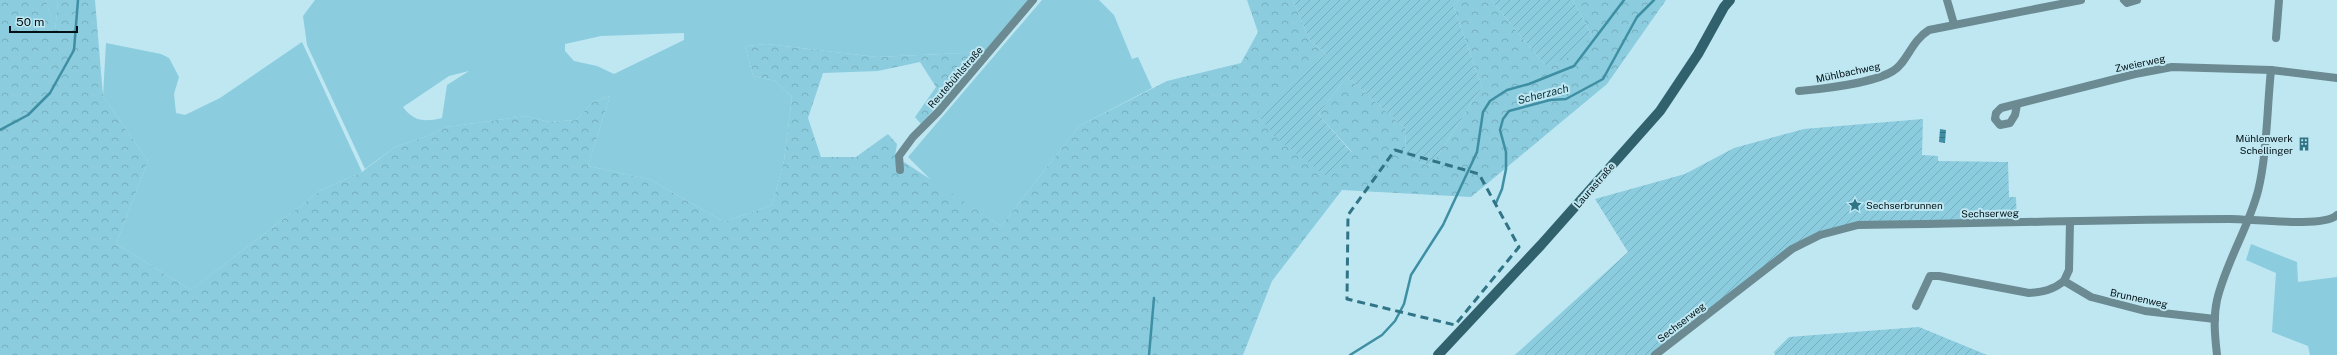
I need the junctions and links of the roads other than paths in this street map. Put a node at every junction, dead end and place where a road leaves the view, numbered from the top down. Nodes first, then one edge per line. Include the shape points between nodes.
1 (1034, 0) edge
2 (1730, 0) edge
3 (1947, 0) edge
4 (2081, 0) edge
5 (2124, 0) edge
6 (2136, 0) edge
7 (2279, 0) edge
8 (1954, 24) junction
9 (2276, 38) dead end
10 (2271, 70) junction
11 (2337, 78) edge
12 (1799, 91) dead end
13 (2017, 105) dead end
14 (900, 170) dead end
15 (2337, 215) edge
16 (2247, 219) junction
17 (2070, 222) junction
18 (2064, 281) junction
19 (1916, 306) dead end
20 (2215, 319) junction
21 (1438, 355) edge
22 (1655, 355) edge
23 (2217, 355) edge

1 - 14 street, Reutebühlstraße via 938,112 913,137 899,156
2 - 21 street, Laurastraße via 1660,111 1541,245
3 - 8 street
4 - 8 street, Mühlbachweg
5 - 6 street via 2127,3
7 - 9 street
8 - 12 street, Mühlbachweg via 1929,30 1921,35 1893,71 1830,88
10 - 11 street, Zweierweg
10 - 13 street, Zweierweg via 2189,66 2156,69
10 - 16 street via 2262,170
15 - 16 street, Sechserweg via 2333,219 2316,222
16 - 17 street, Sechserweg
16 - 20 street via 2224,278
17 - 18 street via 2069,270
17 - 22 street, Sechserweg via 1858,225 1820,234 1792,249
18 - 19 street via 2054,288 2029,293 1957,278 1930,276
18 - 20 street, Brunnenweg via 2091,297 2145,311
20 - 23 street

